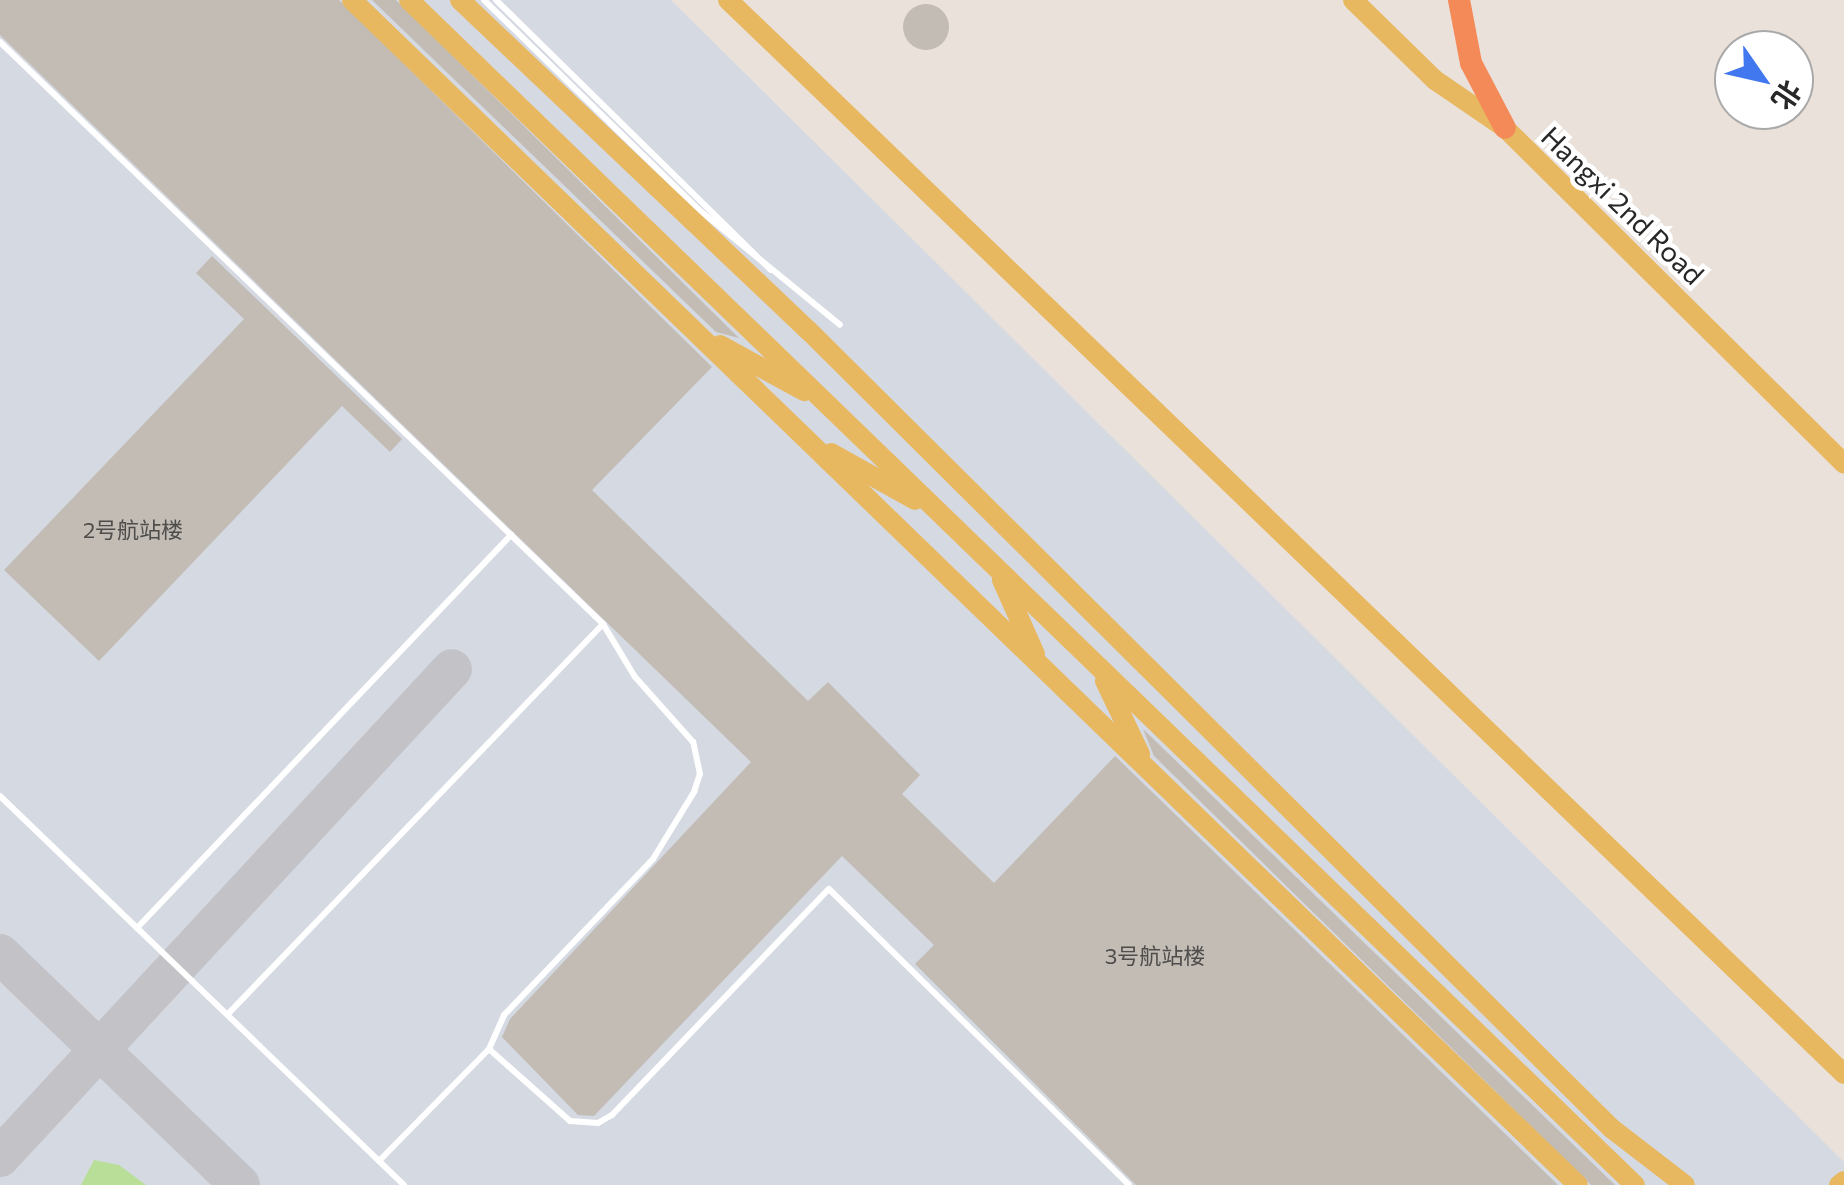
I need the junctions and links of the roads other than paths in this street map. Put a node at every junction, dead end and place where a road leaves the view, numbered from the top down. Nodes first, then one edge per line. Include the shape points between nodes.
1 (352, 0) edge
2 (360, 0) edge
3 (408, 0) edge
4 (460, 0) edge
5 (484, 0) edge
6 (496, 0) edge
7 (728, 0) edge
8 (1353, 0) edge
9 (1458, 0) edge
10 (0, 42) edge
11 (1505, 128) junction
12 (772, 271) junction
13 (840, 325) dead end
14 (696, 332) junction
15 (827, 404) junction
16 (808, 440) junction
17 (1840, 454) edge
18 (941, 514) junction
19 (511, 534) junction
20 (997, 569) junction
21 (603, 624) junction
22 (1040, 664) junction
23 (1098, 666) junction
24 (1146, 767) junction
25 (0, 796) edge
26 (137, 928) junction
27 (227, 1015) junction
28 (489, 1049) junction
29 (1844, 1074) edge
30 (379, 1160) junction
31 (404, 1185) edge
32 (1128, 1185) edge
33 (1578, 1185) edge
34 (1635, 1185) edge
35 (1685, 1185) edge

1 - 14 main road
2 - 33 main road
3 - 15 main road
4 - 35 main road via 808,330 1612,1128
5 - 12 lane via 698,209
6 - 12 lane
7 - 29 main road
8 - 11 main road, Hangxi 2nd Road via 1435,80
9 - 11 highway via 1471,63
10 - 19 lane
11 - 17 main road, Hangxi 2nd Road
12 - 13 lane
14 - 15 main road
14 - 16 main road
15 - 18 main road
16 - 18 main road
16 - 22 main road
18 - 20 main road
19 - 21 lane
19 - 26 lane
20 - 22 main road
20 - 23 main road
21 - 27 lane
21 - 28 lane via 635,677 693,742 700,774 652,859 504,1015
22 - 24 main road
23 - 24 main road
23 - 34 main road
24 - 33 main road
25 - 26 lane
26 - 27 lane
27 - 30 lane
28 - 30 lane
28 - 32 lane via 570,1120 598,1123 829,889
30 - 31 lane

